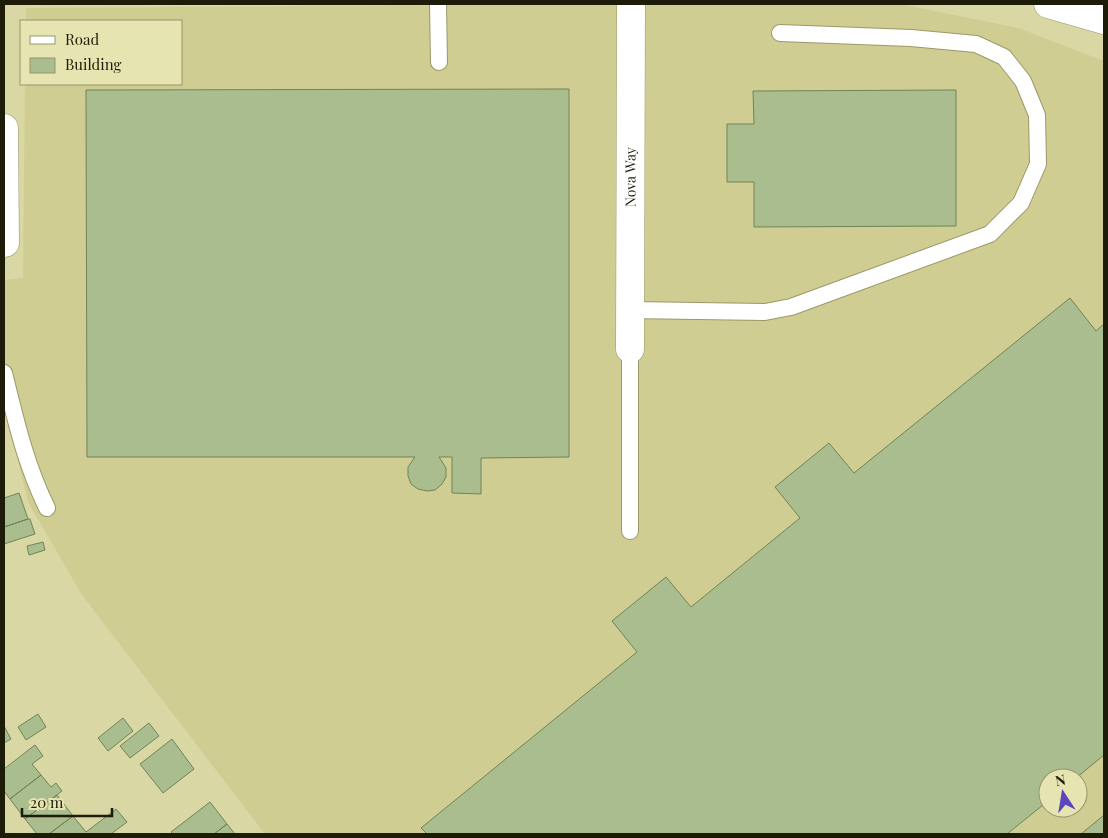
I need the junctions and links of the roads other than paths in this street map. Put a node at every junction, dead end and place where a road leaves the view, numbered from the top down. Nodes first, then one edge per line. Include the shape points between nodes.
1 (438, 4) edge
2 (631, 4) edge
3 (1048, 4) edge
4 (1104, 20) edge
5 (780, 33) dead end
6 (439, 62) dead end
7 (4, 128) edge
8 (4, 243) edge
9 (630, 310) junction
10 (630, 349) joint
11 (4, 373) edge
12 (46, 508) dead end
13 (630, 531) dead end

1 - 6 lane
2 - 9 main road, Nova Way
3 - 4 main road
5 - 9 lane via 976,44 1004,57 1023,82 1038,115 1038,164 1021,203 990,234 791,307 765,312
7 - 8 main road
9 - 10 main road, Nova Way
10 - 13 lane
11 - 12 lane via 25,456

